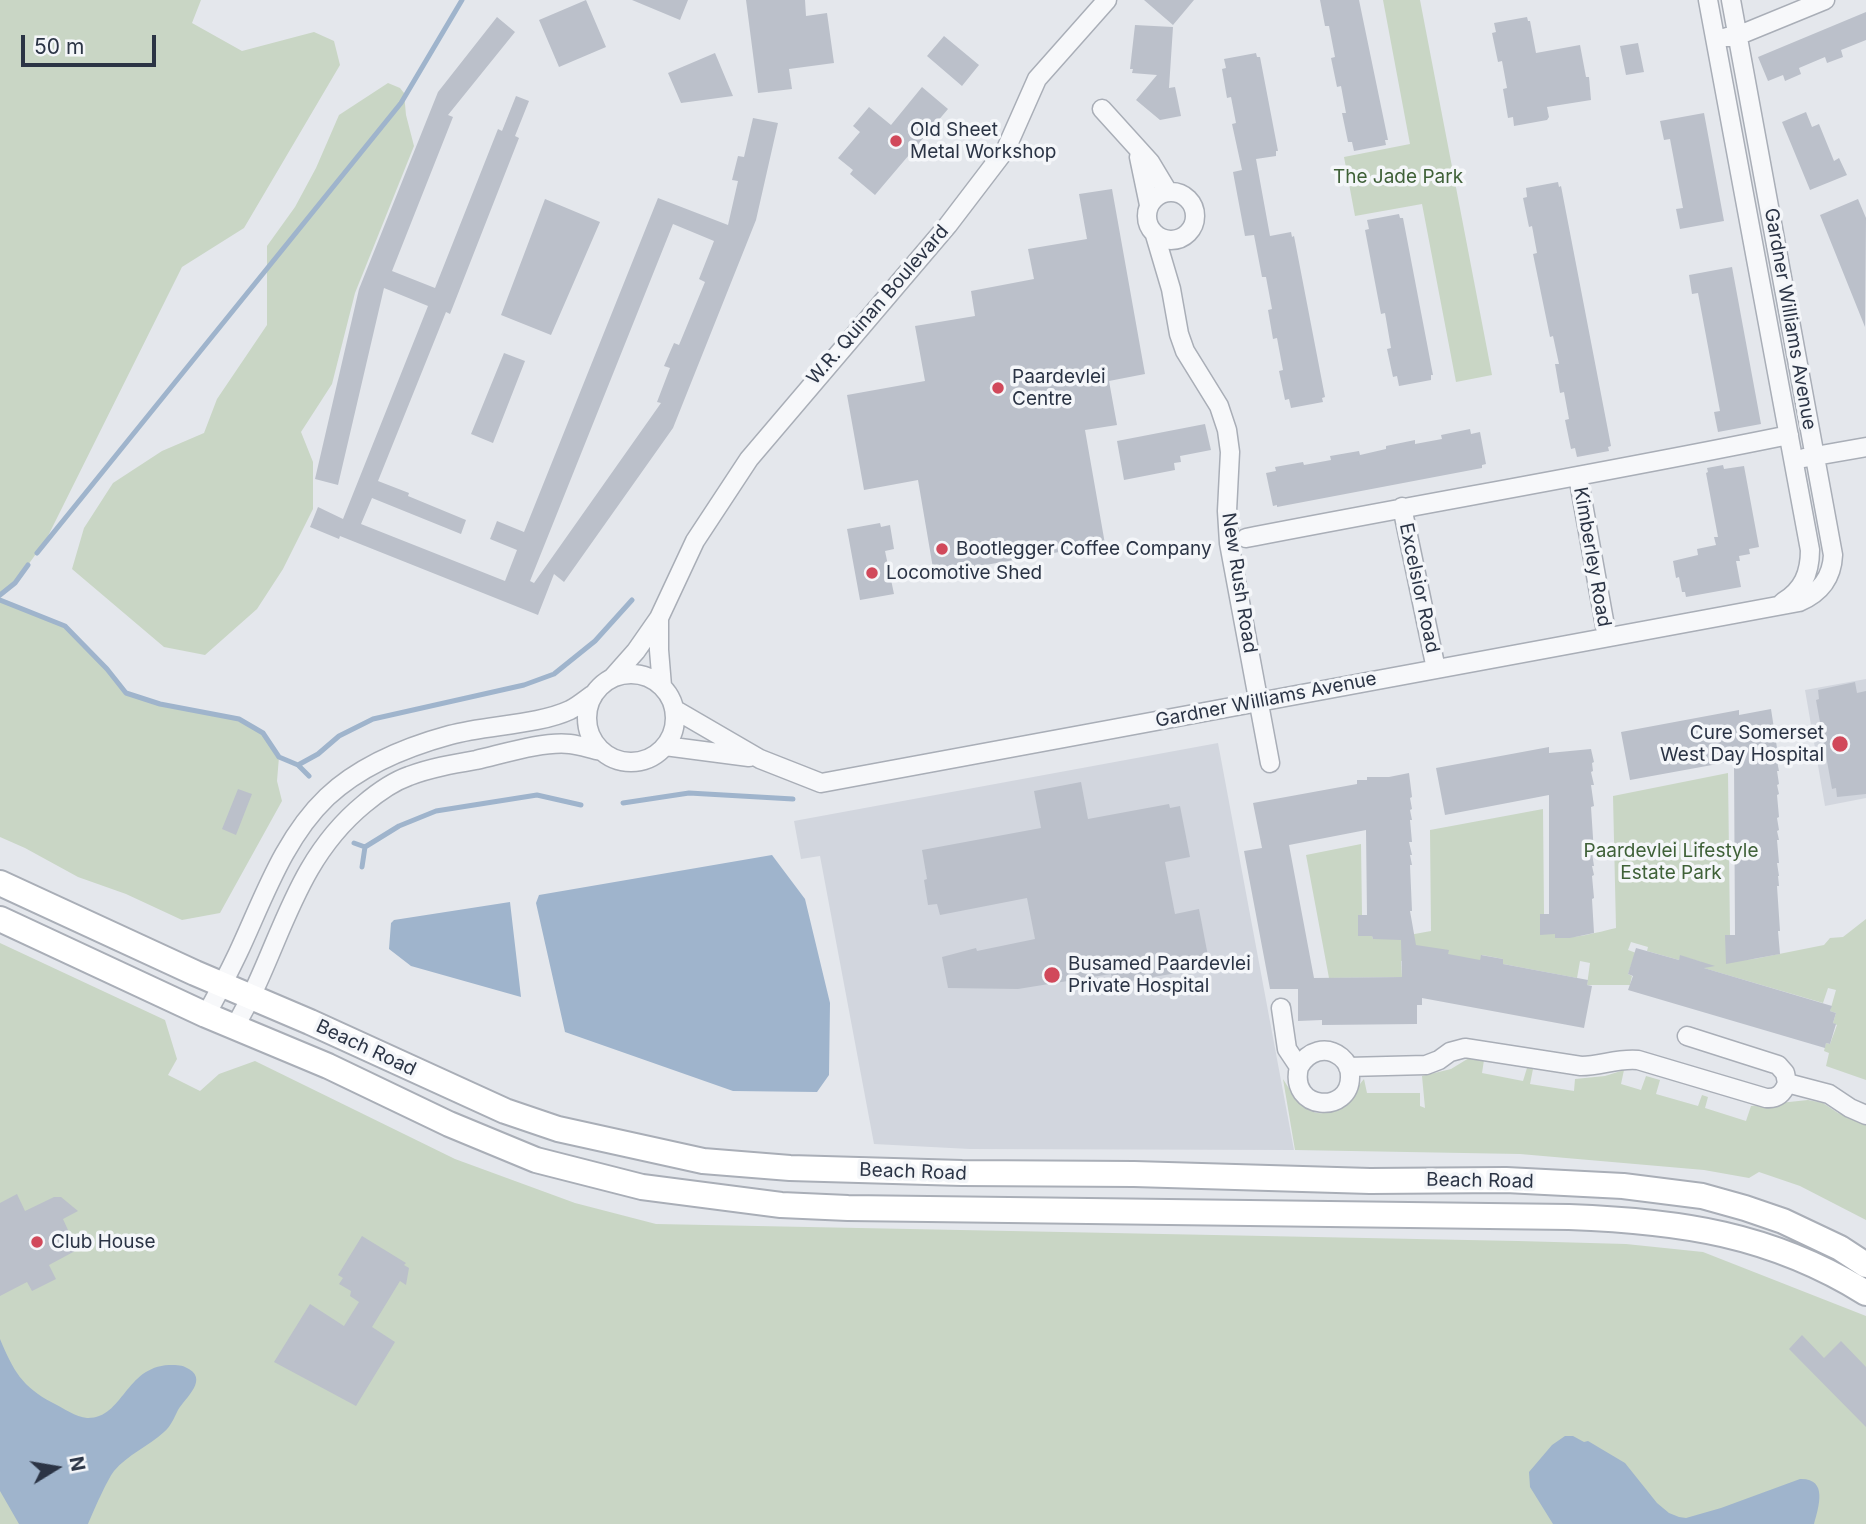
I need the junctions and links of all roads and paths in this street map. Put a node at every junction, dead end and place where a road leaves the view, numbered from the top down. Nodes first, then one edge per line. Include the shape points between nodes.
1 (1107, 0) edge
2 (1708, 0) edge
3 (1731, 0) edge
4 (1825, 0) edge
5 (1737, 36) junction
6 (1715, 39) junction
7 (1102, 109) dead end
8 (1135, 147) junction
9 (1168, 192) junction
10 (1149, 205) junction
11 (1155, 234) junction
12 (1178, 240) junction
13 (1171, 289) junction
14 (1789, 435) junction
15 (1866, 447) edge
16 (1815, 456) junction
17 (1793, 460) junction
18 (1578, 476) junction
19 (1402, 508) junction
20 (1245, 538) dead end
21 (1777, 606) junction
22 (659, 618) junction
23 (1607, 637) junction
24 (1436, 668) junction
25 (613, 677) junction
26 (662, 686) junction
27 (593, 695) junction
28 (1259, 701) junction
29 (674, 709) junction
30 (665, 746) junction
31 (601, 751) junction
32 (760, 759) junction
33 (1270, 763) dead end
34 (0, 883) edge
35 (0, 919) edge
36 (221, 985) junction
37 (252, 998) junction
38 (1281, 1007) dead end
39 (206, 1015) junction
40 (235, 1026) junction
41 (1687, 1036) dead end
42 (1299, 1067) junction
43 (1348, 1067) junction
44 (1787, 1083) junction
45 (1866, 1115) edge
46 (1866, 1265) edge
47 (1866, 1293) edge

1 - 22 street, W.R. Quinan Boulevard via 1037,79 1006,149 956,214 749,459 695,541
2 - 6 street, Gardner Williams Avenue
3 - 5 street, Gardner Williams Avenue
4 - 5 street
5 - 6 street
5 - 16 street, Gardner Williams Avenue
6 - 14 street, Gardner Williams Avenue
7 - 8 street, New Rush Road
8 - 9 street, New Rush Road
8 - 10 street, New Rush Road
9 - 10 street
9 - 12 street, New Rush Road via 1186,196 1196,215 1194,227
10 - 11 street, New Rush Road via 1147,221
11 - 12 street
11 - 13 street, New Rush Road
12 - 13 street, New Rush Road
13 - 28 street, New Rush Road via 1185,351 1219,406 1229,440 1229,543
14 - 17 street, Gardner Williams Avenue
14 - 18 street
15 - 16 street
16 - 17 street
16 - 21 street, Gardner Williams Avenue via 1833,564 1815,594
17 - 21 street, Gardner Williams Avenue via 1810,560 1801,586
18 - 19 street
18 - 23 street, Kimberley Road
19 - 20 street
19 - 24 street, Excelsior Road
21 - 23 street, Gardner Williams Avenue
22 - 25 street, W.R. Quinan Boulevard
22 - 26 street, W.R. Quinan Boulevard
23 - 24 street, Gardner Williams Avenue
24 - 28 street, Gardner Williams Avenue
25 - 26 street via 639,674
25 - 27 street, W.R. Quinan Boulevard
26 - 29 street, W.R. Quinan Boulevard
27 - 31 street via 587,724
27 - 36 street, W.R. Quinan Boulevard via 552,716 452,734 404,749 368,766 328,797 300,827 273,874
28 - 32 street, Gardner Williams Avenue via 821,783
28 - 33 street, New Rush Road
29 - 30 street via 672,735
29 - 32 street, Gardner Williams Avenue
30 - 31 street via 641,761 618,760
30 - 32 street, Gardner Williams Avenue
31 - 37 street via 568,744 547,746 444,766 408,776 379,791 342,822 318,852
34 - 36 main road, Beach Road
35 - 39 main road, Beach Road
36 - 37 main road, Beach Road
36 - 39 street, W.R. Quinan Boulevard
37 - 40 street
37 - 46 main road, Beach Road via 505,1111 558,1129 703,1161 948,1173 1506,1180 1623,1186 1702,1196 1745,1208 1783,1221
38 - 42 street via 1286,1049
39 - 40 main road, Beach Road
40 - 47 main road, Beach Road via 536,1160 642,1187 782,1205 848,1208 1636,1220 1750,1240 1829,1270
41 - 44 street via 1778,1065 1786,1073
42 - 43 street via 1309,1055 1324,1050 1338,1055
42 - 43 street via 1301,1091 1323,1103 1346,1092
43 - 44 street via 1426,1065 1465,1048 1581,1066 1638,1060 1766,1098 1777,1097
44 - 45 street via 1829,1094

